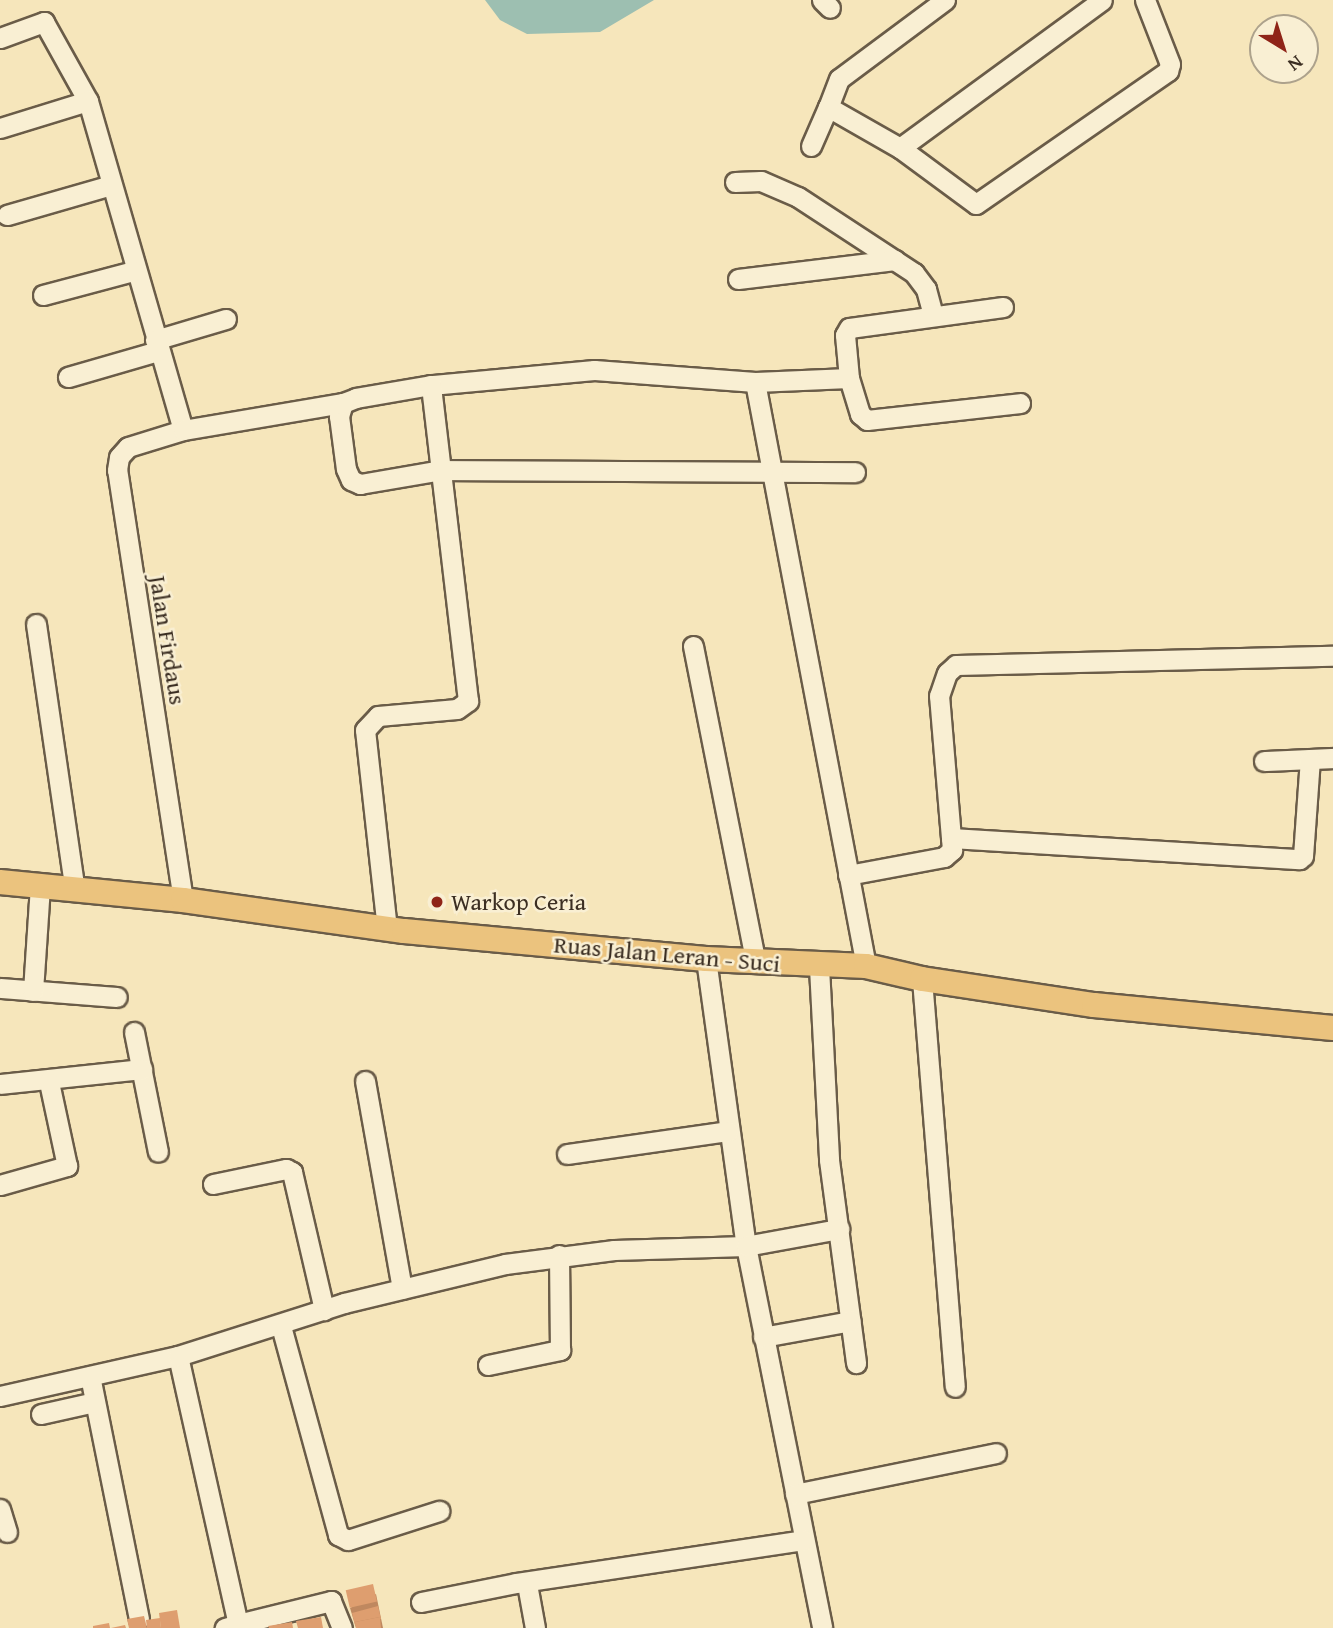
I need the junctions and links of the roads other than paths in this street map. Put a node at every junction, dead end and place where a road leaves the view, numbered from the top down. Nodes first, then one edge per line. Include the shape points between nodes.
1 (946, 0) edge
2 (1102, 0) edge
3 (1145, 0) edge
4 (0, 38) edge
5 (88, 101) junction
6 (828, 107) junction
7 (0, 128) edge
8 (811, 146) dead end
9 (900, 148) junction
10 (735, 182) dead end
11 (111, 185) junction
12 (7, 215) dead end
13 (895, 260) junction
14 (133, 271) junction
15 (738, 279) dead end
16 (43, 295) dead end
17 (1003, 307) dead end
18 (933, 316) junction
19 (226, 319) dead end
20 (157, 346) junction
21 (68, 377) dead end
22 (849, 378) junction
23 (755, 382) junction
24 (431, 385) junction
25 (1020, 402) dead end
26 (343, 403) junction
27 (183, 430) junction
28 (441, 470) junction
29 (770, 471) junction
30 (855, 472) dead end
31 (36, 624) dead end
32 (693, 646) dead end
33 (1333, 656) edge
34 (1333, 758) edge
35 (1310, 759) junction
36 (1264, 761) dead end
37 (951, 838) junction
38 (848, 874) junction
39 (0, 882) edge
40 (40, 886) junction
41 (75, 890) junction
42 (183, 900) junction
43 (387, 929) junction
44 (706, 959) junction
45 (755, 960) junction
46 (866, 966) junction
47 (819, 967) junction
48 (922, 979) junction
49 (0, 988) edge
50 (33, 990) junction
51 (117, 997) dead end
52 (1333, 1028) edge
53 (134, 1032) dead end
54 (142, 1069) junction
55 (365, 1081) dead end
56 (49, 1082) junction
57 (0, 1084) edge
58 (729, 1131) junction
59 (158, 1153) dead end
60 (566, 1154) dead end
61 (213, 1184) dead end
62 (0, 1185) edge
63 (839, 1229) junction
64 (746, 1245) junction
65 (559, 1255) junction
66 (402, 1289) junction
67 (324, 1310) junction
68 (851, 1321) junction
69 (281, 1326) junction
70 (763, 1337) junction
71 (178, 1356) junction
72 (856, 1363) dead end
73 (488, 1365) dead end
74 (90, 1376) junction
75 (955, 1387) dead end
76 (0, 1396) edge
77 (95, 1402) junction
78 (41, 1414) dead end
79 (996, 1453) dead end
80 (795, 1494) junction
81 (0, 1509) edge
82 (439, 1511) dead end
83 (7, 1532) dead end
84 (804, 1540) junction
85 (527, 1584) junction
86 (421, 1602) dead end
87 (139, 1619) edge
88 (243, 1625) edge
89 (342, 1628) edge
90 (535, 1628) edge
91 (822, 1628) edge

1 - 6 street via 839,79
2 - 9 street
3 - 9 street via 1170,64 1168,71 981,202 971,202
4 - 5 street via 46,23
5 - 7 street
5 - 11 street
6 - 8 street
6 - 9 street
10 - 13 street via 761,181 798,197
11 - 12 street
11 - 14 street
13 - 15 street
13 - 18 street via 915,273 926,289
14 - 16 street
14 - 20 street
17 - 18 street
18 - 22 street via 849,328
19 - 20 street
20 - 21 street
20 - 27 street
22 - 23 street, Jalan Firdaus
22 - 25 street via 860,415 867,420
23 - 24 street, Jalan Firdaus via 594,370
23 - 29 street
24 - 26 street, Jalan Firdaus
24 - 28 street
26 - 27 street, Jalan Firdaus
26 - 28 street via 340,428 351,480 360,484
27 - 42 street, Jalan Firdaus via 128,447 122,451 117,470
28 - 29 street
28 - 43 street via 468,701 457,709 378,716 365,730
29 - 30 street
29 - 38 street
31 - 41 street
32 - 45 street
33 - 37 street via 956,665 947,673 939,696
34 - 35 street
35 - 36 street
35 - 37 street via 1303,856 1299,859
37 - 38 street via 951,850 944,857
38 - 46 street
39 - 40 main road, Ruas Jalan Leran - Suci
40 - 41 main road, Ruas Jalan Leran - Suci
40 - 50 street
41 - 42 main road, Ruas Jalan Leran - Suci
42 - 43 main road, Ruas Jalan Leran - Suci
43 - 44 main road, Ruas Jalan Leran - Suci
44 - 45 main road, Ruas Jalan Leran - Suci
44 - 58 street
45 - 47 main road, Ruas Jalan Leran - Suci
46 - 47 main road, Ruas Jalan Leran - Suci
46 - 48 main road, Ruas Jalan Leran - Suci
47 - 63 street via 829,1160
48 - 52 main road, Ruas Jalan Leran - Suci via 1094,1005
48 - 75 street
49 - 50 street
50 - 51 street
53 - 54 street
54 - 56 street
54 - 59 street
55 - 66 street
56 - 57 street
56 - 62 street via 67,1166
58 - 60 street
58 - 64 street
61 - 67 street via 286,1169 292,1172
63 - 64 street
63 - 68 street
64 - 65 street
64 - 70 street
65 - 66 street
65 - 73 street via 560,1350
66 - 67 street
67 - 69 street
68 - 70 street
68 - 72 street
69 - 71 street
69 - 82 street via 338,1535 348,1540
70 - 80 street
71 - 74 street
71 - 88 street
74 - 76 street
74 - 77 street
77 - 78 street
77 - 87 street
79 - 80 street
80 - 84 street
81 - 83 street
84 - 85 street
84 - 91 street
85 - 86 street
85 - 90 street
88 - 89 street via 331,1601

